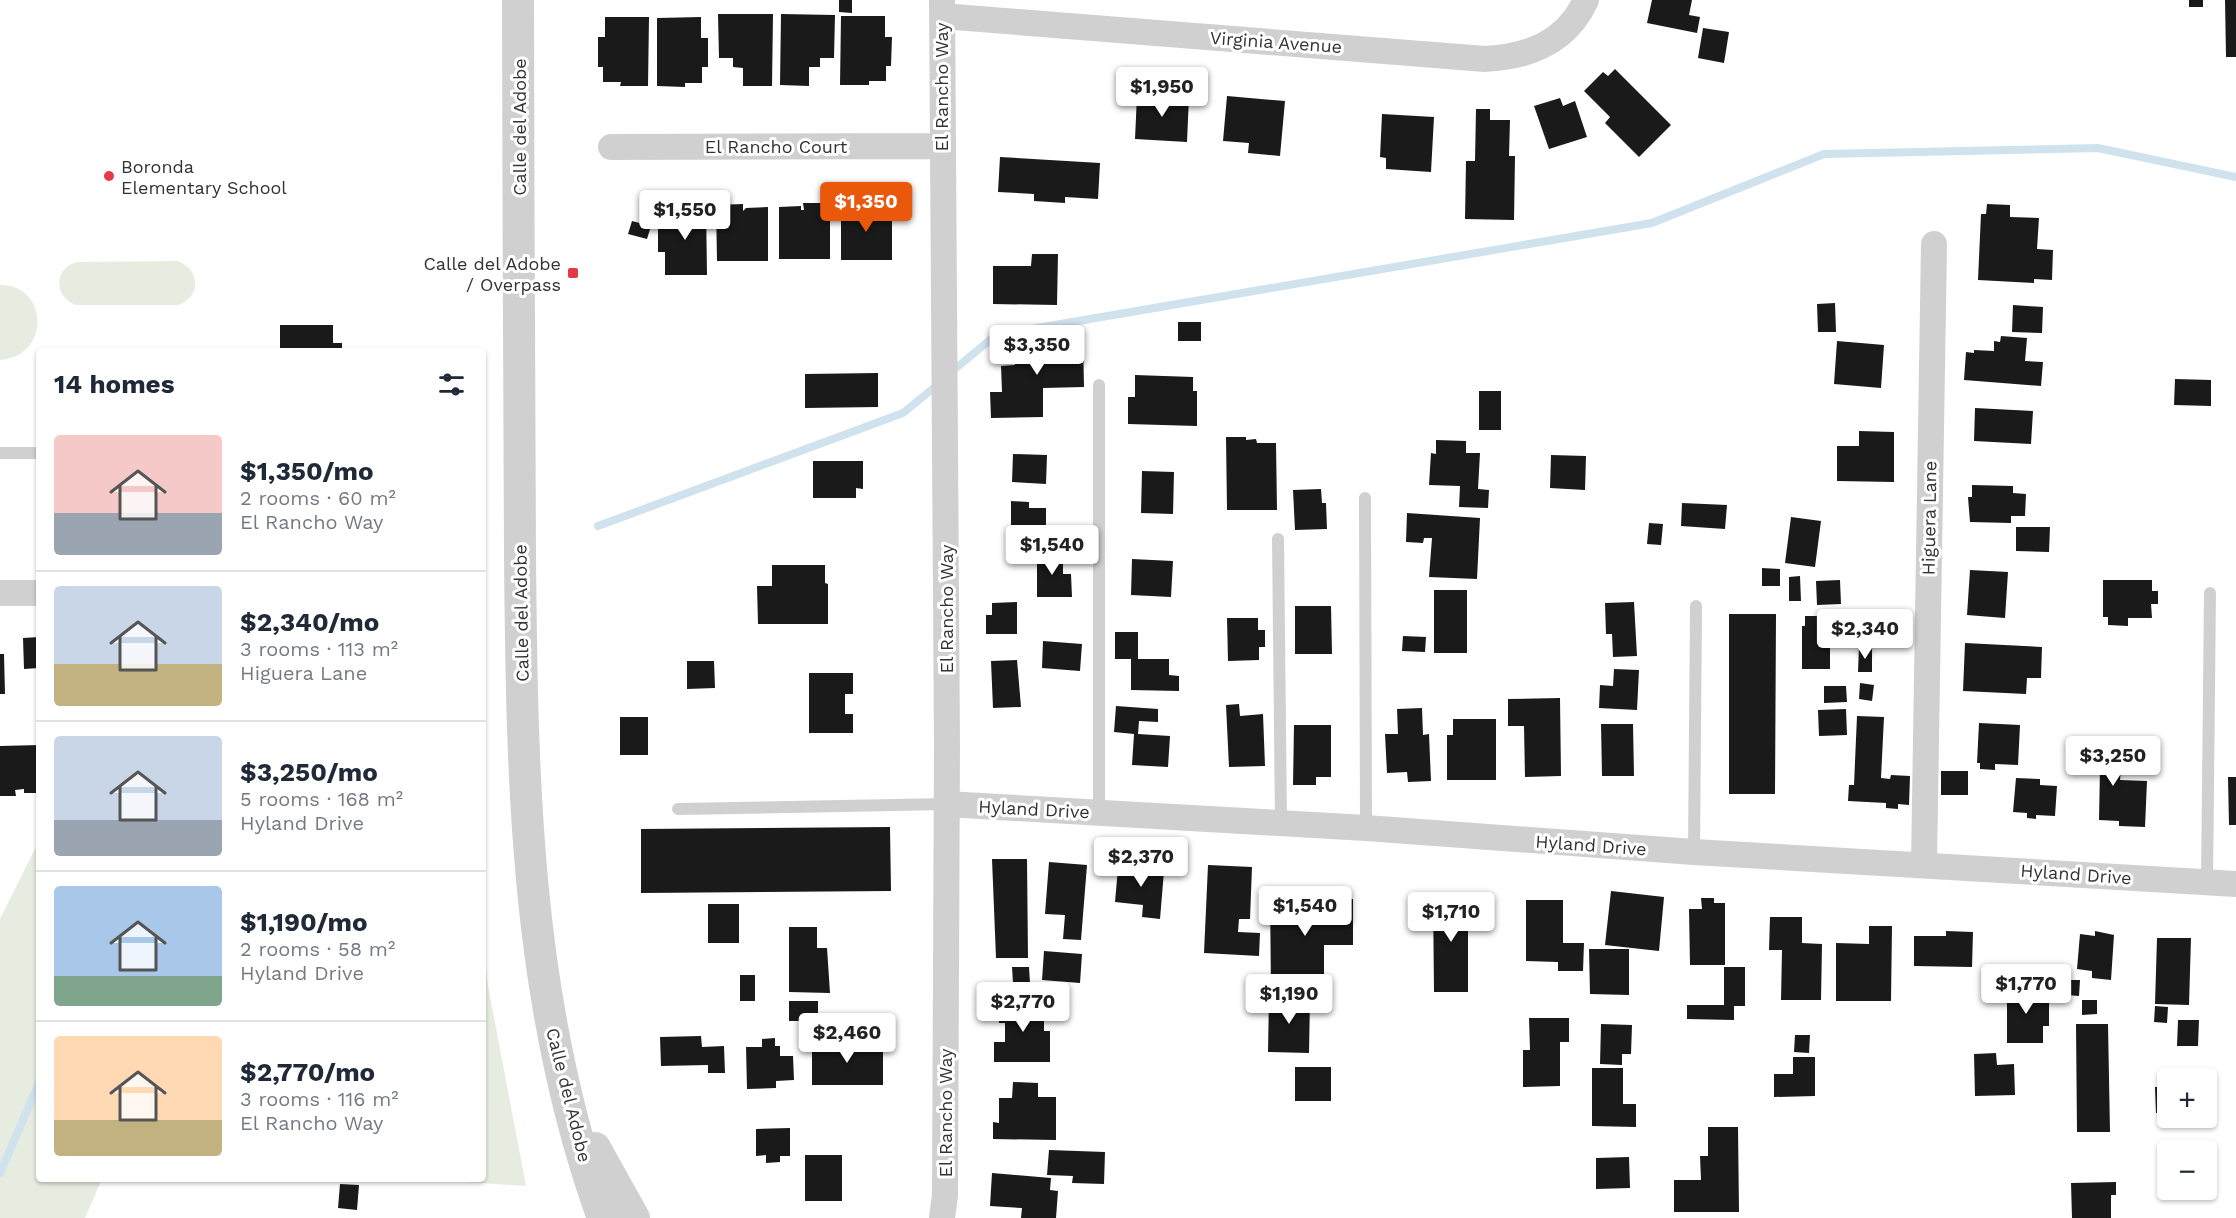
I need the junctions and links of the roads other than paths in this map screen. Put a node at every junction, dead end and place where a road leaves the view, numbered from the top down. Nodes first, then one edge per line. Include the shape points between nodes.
1 (518, 0) edge
2 (1586, 0) edge
3 (942, 8) edge
4 (941, 146) junction
5 (611, 147) dead end
6 (1934, 244) dead end
7 (1098, 385) dead end
8 (0, 453) edge
9 (36, 453) edge
10 (1365, 498) dead end
11 (1278, 539) dead end
12 (2210, 592) dead end
13 (0, 593) edge
14 (36, 593) edge
15 (1696, 606) dead end
16 (946, 804) junction
17 (678, 809) dead end
18 (1099, 813) junction
19 (1281, 824) junction
20 (1366, 828) junction
21 (1694, 852) junction
22 (1924, 864) junction
23 (2207, 882) junction
24 (2236, 884) edge
25 (560, 1066) junction
26 (603, 1218) edge
27 (634, 1218) edge
28 (942, 1218) edge

1 - 25 street, Calle del Adobe via 522,738 532,894
2 - 3 street, Virginia Avenue via 1571,24 1556,38 1511,58
3 - 4 street, El Rancho Way
4 - 5 street, El Rancho Court
4 - 16 street, El Rancho Way
6 - 22 street, Higuera Lane
7 - 18 lane
8 - 9 lane
10 - 20 lane
11 - 19 lane
12 - 23 lane
13 - 14 street
15 - 21 lane
16 - 17 lane
16 - 18 street, Hyland Drive
16 - 28 street, El Rancho Way
18 - 19 street, Hyland Drive
19 - 20 street, Hyland Drive
20 - 21 street, Hyland Drive
21 - 22 street, Hyland Drive
22 - 23 street, Hyland Drive
23 - 24 street, Hyland Drive
25 - 26 street, Calle del Adobe
25 - 27 street via 594,1145

